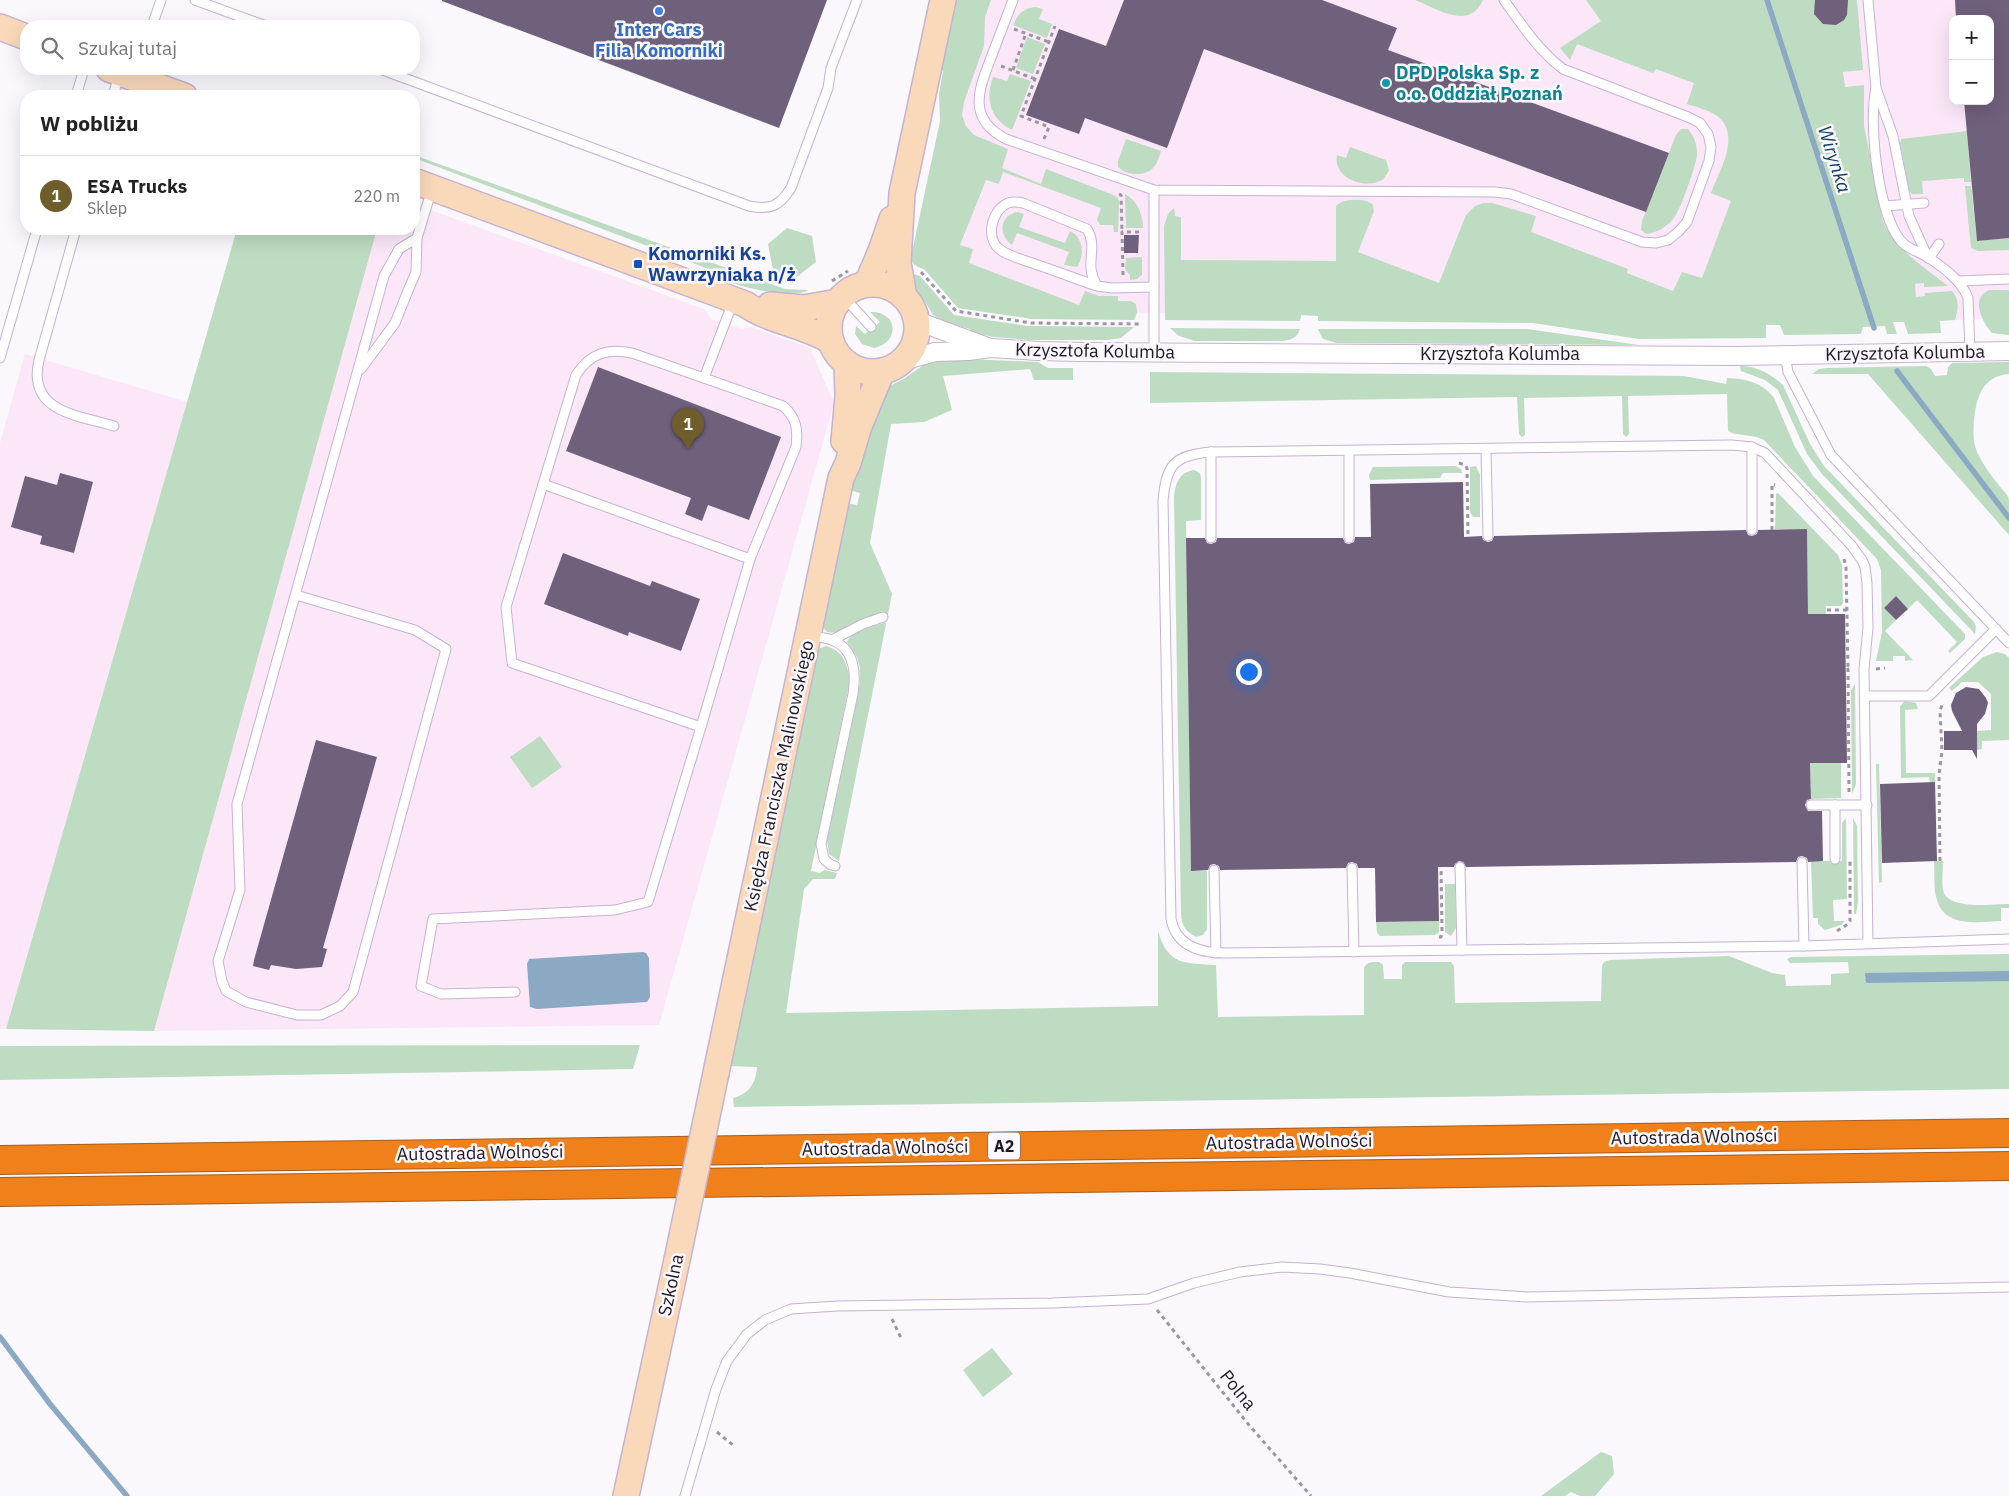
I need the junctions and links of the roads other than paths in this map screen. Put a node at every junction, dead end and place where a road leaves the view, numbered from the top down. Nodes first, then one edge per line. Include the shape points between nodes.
1 (161, 0) edge
2 (195, 0) edge
3 (857, 0) edge
4 (943, 0) edge
5 (1013, 0) edge
6 (1504, 0) edge
7 (1868, 0) edge
8 (154, 20) edge
9 (250, 20) edge
10 (0, 27) edge
11 (20, 35) edge
12 (82, 75) edge
13 (396, 75) edge
14 (122, 77) edge
15 (1876, 88) junction
16 (78, 90) edge
17 (164, 90) edge
18 (423, 185) edge
19 (1154, 190) junction
20 (902, 193) junction
21 (1924, 203) dead end
22 (1906, 204) junction
23 (1885, 206) junction
24 (420, 212) edge
25 (35, 235) edge
26 (74, 235) edge
27 (417, 235) edge
28 (417, 238) junction
29 (1939, 244) dead end
30 (1929, 258) junction
31 (2009, 279) edge
32 (1958, 281) junction
33 (867, 284) junction
34 (1097, 286) junction
35 (1154, 287) junction
36 (904, 296) junction
37 (841, 299) junction
38 (739, 302) junction
39 (917, 321) junction
40 (872, 327) dead end
41 (831, 341) junction
42 (991, 348) junction
43 (2009, 351) edge
44 (1154, 352) junction
45 (1970, 352) junction
46 (1785, 355) junction
47 (0, 358) edge
48 (847, 364) junction
49 (892, 366) junction
50 (358, 373) junction
51 (704, 378) junction
52 (114, 426) dead end
53 (1752, 446) junction
54 (1486, 450) junction
55 (1349, 451) junction
56 (1210, 452) junction
57 (842, 478) junction
58 (543, 484) junction
59 (1752, 530) dead end
60 (1488, 536) dead end
61 (1211, 538) dead end
62 (1349, 538) dead end
63 (750, 559) junction
64 (296, 595) junction
65 (883, 617) dead end
66 (1996, 630) junction
67 (820, 638) junction
68 (2009, 643) edge
69 (1865, 696) junction
70 (701, 727) junction
71 (1811, 805) dead end
72 (1835, 805) junction
73 (1867, 805) junction
74 (1835, 859) dead end
75 (1802, 862) dead end
76 (835, 866) dead end
77 (1460, 867) dead end
78 (1352, 868) dead end
79 (1214, 870) dead end
80 (2009, 939) edge
81 (1868, 944) junction
82 (1804, 946) junction
83 (1462, 950) junction
84 (1354, 952) junction
85 (1216, 953) junction
86 (515, 992) dead end
87 (716, 1073) joint
88 (2009, 1133) edge
89 (0, 1160) edge
90 (2009, 1166) edge
91 (0, 1192) edge
92 (2009, 1287) edge
93 (626, 1496) edge
94 (686, 1496) edge

1 - 8 lane
2 - 9 lane
3 - 13 lane via 791,188 774,206 763,208 748,206
4 - 20 street
5 - 19 lane via 979,90 981,114 986,125 1006,139
6 - 19 lane via 1535,44 1563,69 1700,123 1708,134 1711,147 1709,161 1687,222 1668,240 1642,242 1511,194 1496,192
7 - 15 lane
10 - 11 street
12 - 16 lane
14 - 17 street
15 - 22 lane via 1893,136
15 - 23 lane via 1872,110 1874,140
18 - 24 lane
18 - 38 street
19 - 35 lane
20 - 33 street
20 - 36 street via 898,263
21 - 22 lane
22 - 23 lane
22 - 30 lane
23 - 30 lane via 1897,236 1907,246
25 - 47 lane
26 - 52 lane via 36,380 47,402 56,409
27 - 28 lane
28 - 50 lane via 416,272 395,323
28 - 50 lane via 399,249 384,276
29 - 30 lane
30 - 32 lane
31 - 32 lane
32 - 45 lane via 1968,298
33 - 36 street via 892,288
33 - 37 street
34 - 34 lane via 994,245 991,230 997,214 1008,203 1015,202 1087,229 1092,242 1091,276
34 - 35 lane
35 - 44 lane
36 - 39 street
37 - 38 street via 804,308
37 - 40 lane
37 - 41 street via 832,312 829,326
38 - 41 street via 760,313 808,328
38 - 51 lane
39 - 42 street, Krzysztofa Kolumba
39 - 49 street via 915,343
41 - 48 street
42 - 44 street, Krzysztofa Kolumba
42 - 49 street, Krzysztofa Kolumba via 935,352
43 - 45 street, Krzysztofa Kolumba
44 - 46 street, Krzysztofa Kolumba
45 - 46 street, Krzysztofa Kolumba
46 - 66 lane via 1788,372 1831,455
48 - 49 street via 860,370
48 - 57 street, Księdza Franciszka Malinowskiego
49 - 57 street, Księdza Franciszka Malinowskiego via 863,414
50 - 64 lane
51 - 58 lane via 632,353 608,351 594,356 576,375
51 - 63 lane via 783,406 792,413 796,422 796,447
53 - 54 lane
53 - 59 lane
53 - 69 lane via 1764,453 1851,545 1865,567 1868,628
54 - 55 lane
54 - 60 lane
55 - 56 lane
55 - 62 lane
56 - 61 lane
56 - 85 lane via 1187,455 1173,466 1165,482 1163,501 1171,919 1176,933 1187,945
57 - 67 street, Księdza Franciszka Malinowskiego
58 - 63 lane
58 - 70 lane via 506,607 512,663
63 - 70 lane
64 - 64 lane via 237,804 240,890 218,961 226,991 246,1002 298,1015 321,1015 340,1006 353,992 446,648 415,630
65 - 67 lane
66 - 68 lane
66 - 69 lane via 1929,696
67 - 76 lane via 848,654 855,674 821,844 824,859
67 - 87 street, Księdza Franciszka Malinowskiego
69 - 73 lane
70 - 86 lane via 648,902 616,910 433,919 421,986 441,994
71 - 72 lane
72 - 73 lane
72 - 74 lane
73 - 81 lane
75 - 82 lane
77 - 83 lane
78 - 84 lane
79 - 85 lane
80 - 81 lane
81 - 82 lane
82 - 83 lane
83 - 84 lane
84 - 85 lane
87 - 93 street, Szkolna, bridge
88 - 89 highway, Autostrada Wolności / A2
90 - 91 highway, Autostrada Wolności / A2
92 - 94 lane via 1528,1297 1449,1292 1350,1273 1282,1267 1240,1272 1148,1298 790,1309 765,1320 747,1334 727,1361

